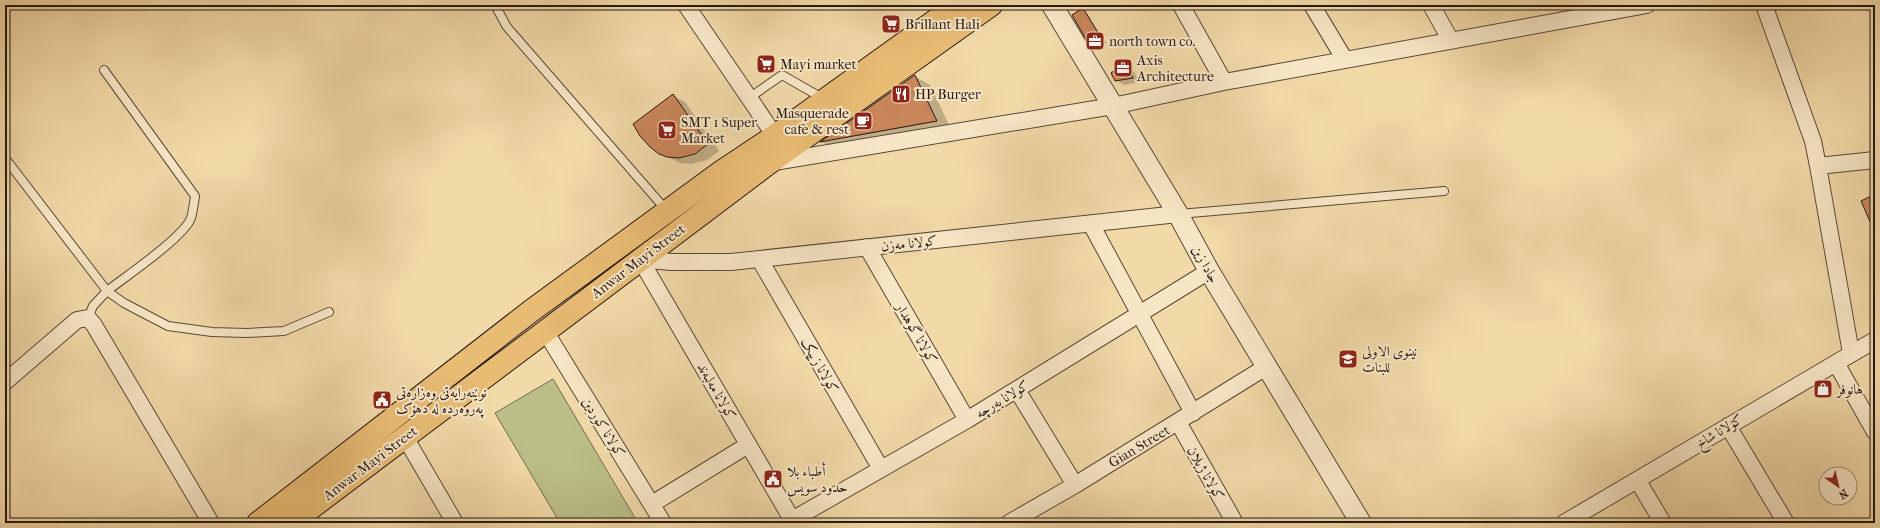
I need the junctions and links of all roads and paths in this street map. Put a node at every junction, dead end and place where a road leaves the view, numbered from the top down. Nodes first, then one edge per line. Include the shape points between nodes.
1 (496, 5) edge
2 (686, 5) edge
3 (957, 5) edge
4 (991, 5) edge
5 (1052, 5) edge
6 (1181, 5) edge
7 (1312, 5) edge
8 (1431, 5) edge
9 (1647, 5) edge
10 (1764, 5) edge
11 (930, 36) junction
12 (1451, 41) junction
13 (1345, 60) junction
14 (104, 70) dead end
15 (1224, 82) junction
16 (749, 98) junction
17 (825, 99) junction
18 (1113, 106) junction
19 (775, 136) junction
20 (5, 158) edge
21 (1875, 160) edge
22 (769, 162) junction
23 (1818, 166) junction
24 (1444, 191) dead end
25 (668, 211) junction
26 (1178, 214) junction
27 (1091, 224) junction
28 (867, 247) junction
29 (640, 259) junction
30 (760, 260) junction
31 (1209, 272) junction
32 (106, 291) junction
33 (329, 312) dead end
34 (1140, 314) junction
35 (88, 318) junction
36 (545, 331) junction
37 (1875, 340) edge
38 (1852, 354) junction
39 (1836, 363) junction
40 (1266, 367) junction
41 (5, 382) edge
42 (1017, 390) junction
43 (1193, 413) junction
44 (967, 420) junction
45 (1178, 422) junction
46 (1728, 426) junction
47 (1875, 432) edge
48 (405, 437) junction
49 (748, 445) junction
50 (881, 470) junction
51 (1638, 480) junction
52 (1075, 485) junction
53 (652, 504) junction
54 (5, 520) edge
55 (793, 522) edge
56 (1231, 522) edge
57 (8, 523) edge
58 (210, 523) edge
59 (258, 523) edge
60 (291, 523) edge
61 (454, 523) edge
62 (663, 523) edge
63 (1009, 523) edge
64 (1361, 523) edge
65 (1564, 523) edge
66 (1663, 523) edge
67 (1786, 523) edge

1 - 25 lane via 501,19
2 - 16 street
3 - 11 main road, Anwar Mayi Street
4 - 11 main road, Anwar Mayi Street
5 - 18 street, جادا زین
6 - 15 street
7 - 13 street
8 - 12 street
9 - 12 street
10 - 23 street via 1813,141
11 - 17 main road, Anwar Mayi Street
11 - 22 main road, Anwar Mayi Street
12 - 13 street
13 - 15 street
14 - 32 lane via 195,196 191,218 185,228
15 - 18 street
16 - 17 lane via 782,75
16 - 19 street
17 - 19 main road, Anwar Mayi Street
18 - 22 street
18 - 26 street, جادا زین
19 - 25 main road, Anwar Mayi Street
20 - 32 lane
21 - 23 street
22 - 29 main road, Anwar Mayi Street
23 - 38 street
24 - 26 lane
25 - 59 main road, Anwar Mayi Street via 531,311
26 - 27 street, کولانا مەزن
26 - 31 street, جادا زین
27 - 28 street, کولانا مەزن
27 - 34 street
28 - 30 street, کولانا مەزن
28 - 44 street, کولانا گوهدار
29 - 30 street, کولانا مەزن via 700,263
29 - 36 main road, Anwar Mayi Street
29 - 49 street, کولانا مەلبەند
30 - 50 street, کولانا زیپک
31 - 34 street, کولانا بەرچە
31 - 40 street, جادا زین
32 - 33 lane via 168,326 212,332 284,331
32 - 35 lane via 93,306
34 - 42 street, کولانا بەرچە
34 - 43 street
35 - 41 street via 77,320
35 - 58 street
36 - 48 main road, Anwar Mayi Street
36 - 53 street, کولانا کوردین
37 - 38 street, کۆلانا شاخ
38 - 39 street, کۆلانا شاخ
39 - 46 street, کۆلانا شاخ
39 - 47 street
40 - 43 street, Gian Street
40 - 64 street, جادا زین
42 - 44 street, کولانا بەرچە
42 - 52 street
43 - 45 street, Gian Street
44 - 50 street, کولانا بەرچە
45 - 52 street, Gian Street
45 - 56 street, کولانا ژیلان
46 - 51 street, کۆلانا شاخ
46 - 67 street
48 - 60 main road, Anwar Mayi Street
48 - 61 street
49 - 53 street
49 - 55 street, کولانا مەلبەند
50 - 55 street, کولانا بەرچە
51 - 65 street, کۆلانا شاخ
51 - 66 street
52 - 63 street, Gian Street
53 - 62 street, کولانا کوردین
54 - 57 lane

